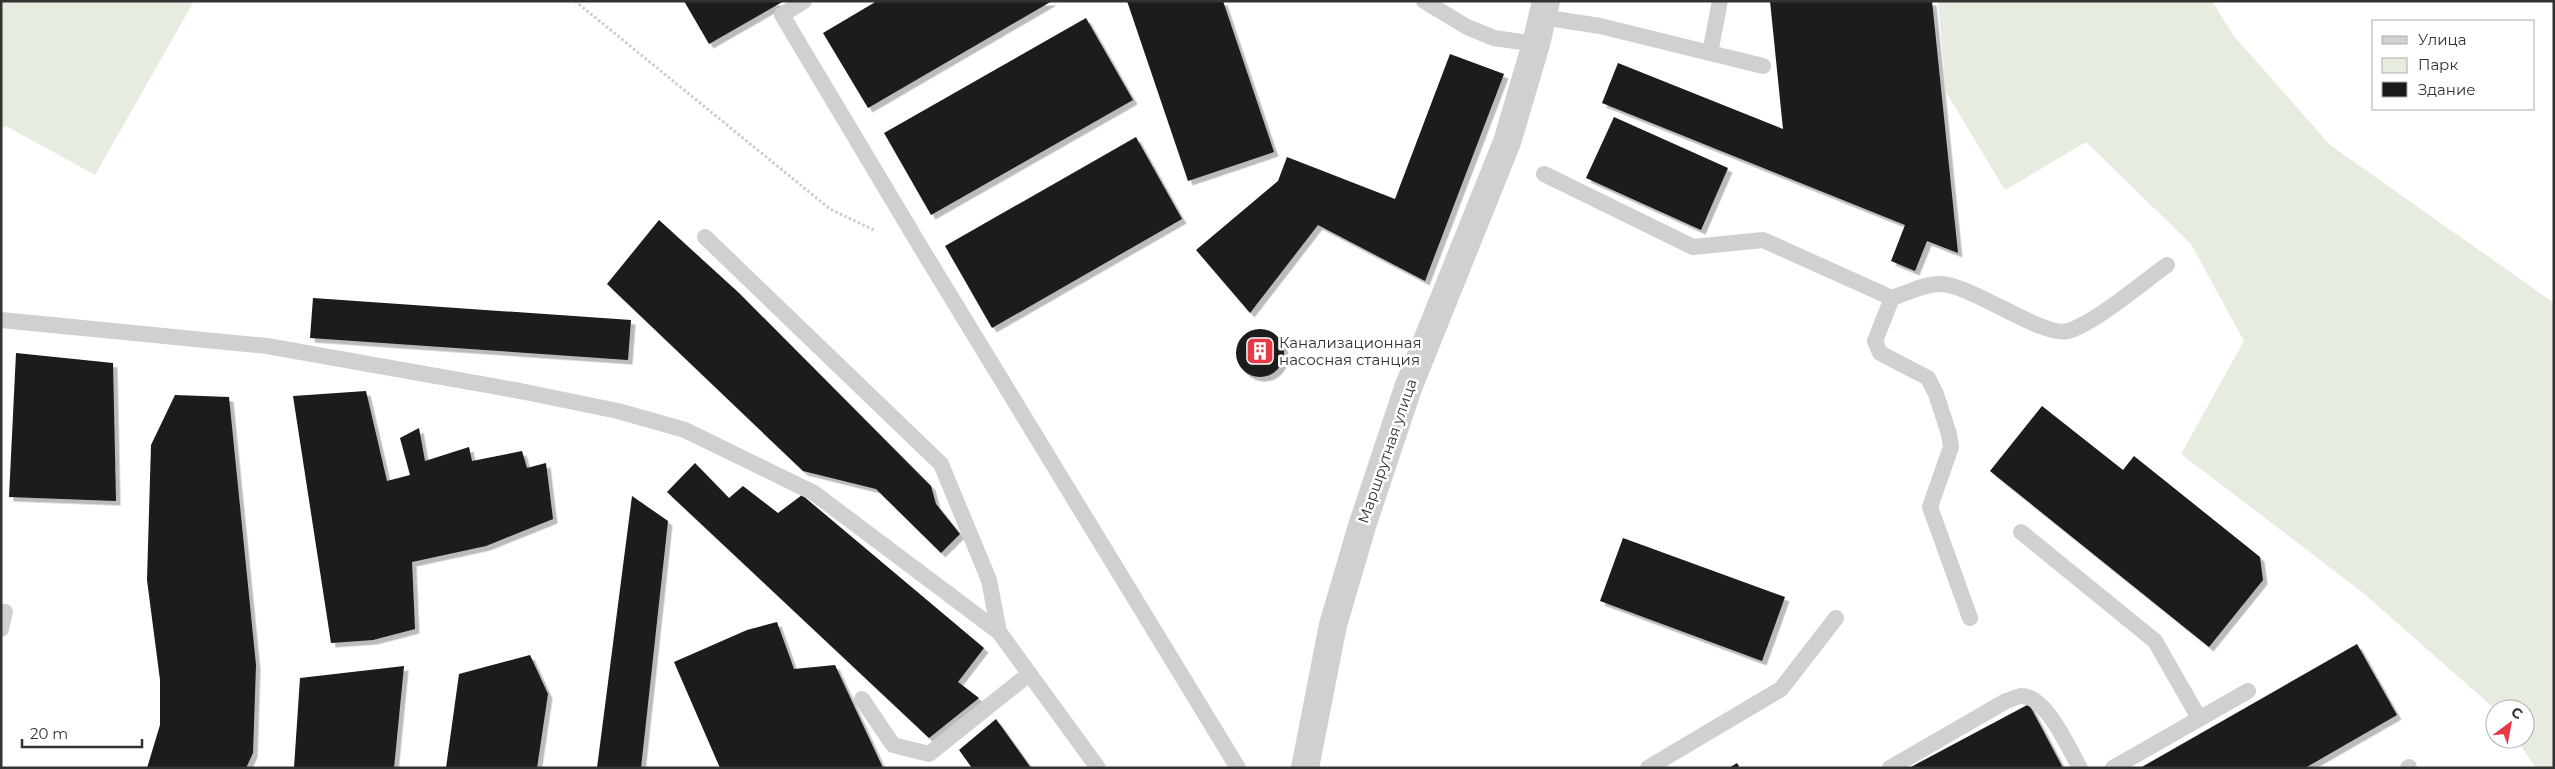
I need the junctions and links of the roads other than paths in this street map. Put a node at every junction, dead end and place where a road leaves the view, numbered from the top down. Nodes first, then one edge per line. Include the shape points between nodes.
1 (804, 1) edge
2 (1424, 1) edge
3 (1720, 1) edge
4 (1544, 9) edge
5 (1536, 44) junction
6 (1710, 53) junction
7 (1764, 66) dead end
8 (1544, 174) dead end
9 (705, 237) dead end
10 (2167, 265) dead end
11 (1892, 298) junction
12 (1, 320) edge
13 (2021, 532) dead end
14 (1, 612) edge
15 (1836, 618) dead end
16 (1970, 618) dead end
17 (1, 629) edge
18 (999, 632) junction
19 (1029, 674) junction
20 (2248, 691) dead end
21 (862, 699) dead end
22 (2199, 718) junction
23 (1098, 768) edge
24 (1238, 768) edge
25 (1306, 768) edge
26 (1648, 768) edge
27 (1890, 768) edge
28 (2080, 768) edge
29 (2113, 768) edge

1 - 24 lane via 782,15
2 - 5 lane via 1494,38
3 - 6 lane
4 - 5 street, Маршрутная улица
4 - 6 lane
5 - 25 street, Маршрутная улица via 1507,142 1408,388 1362,526 1332,625
6 - 7 lane
8 - 11 lane via 1693,247 1763,240
9 - 18 lane via 942,464 988,580
10 - 11 lane via 2085,324 2066,332 2046,328 1962,290 1940,284
11 - 16 lane via 1875,341 1880,353 1928,378 1936,394 1951,447 1930,507
12 - 18 lane via 267,346 520,391 618,411 685,430 814,493
13 - 22 lane via 2155,641
14 - 17 lane via 5,612
15 - 26 lane via 1781,689
18 - 19 lane
19 - 21 lane via 929,754 894,744
19 - 23 lane
20 - 22 lane
22 - 29 lane
27 - 28 lane via 2021,696 2033,699 2049,713

